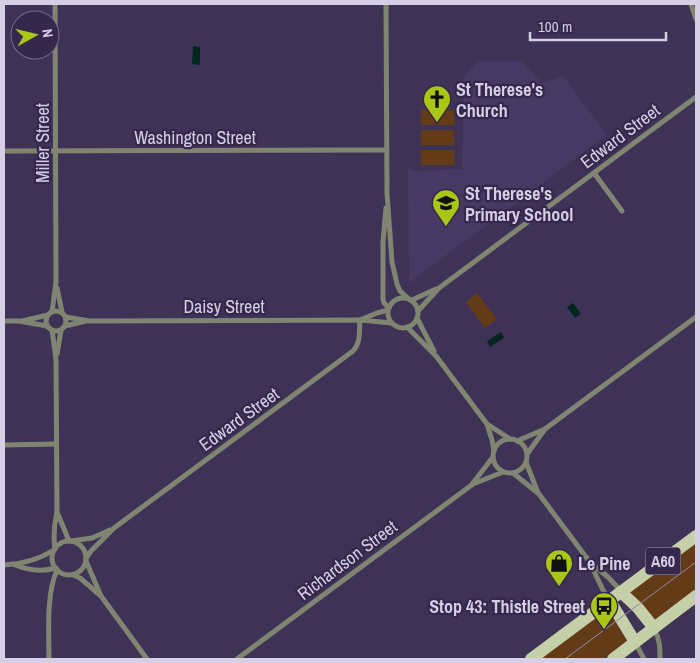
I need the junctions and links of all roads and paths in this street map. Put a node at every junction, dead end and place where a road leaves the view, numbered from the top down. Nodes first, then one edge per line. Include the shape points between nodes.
1 (55, 4) edge
2 (386, 4) edge
3 (691, 4) edge
4 (696, 19) edge
5 (696, 97) edge
6 (386, 150) junction
7 (4, 151) edge
8 (56, 151) junction
9 (594, 173) junction
10 (387, 193) junction
11 (622, 211) dead end
12 (56, 282) junction
13 (439, 288) junction
14 (410, 300) junction
15 (388, 309) junction
16 (418, 311) junction
17 (62, 312) junction
18 (50, 313) junction
19 (66, 317) junction
20 (696, 317) edge
21 (417, 318) junction
22 (360, 320) junction
23 (4, 321) edge
24 (20, 321) junction
25 (89, 321) junction
26 (392, 323) junction
27 (47, 326) junction
28 (407, 327) junction
29 (63, 328) junction
30 (52, 330) junction
31 (436, 356) junction
32 (56, 359) junction
33 (487, 424) junction
34 (545, 429) junction
35 (510, 439) junction
36 (517, 441) junction
37 (4, 444) edge
38 (56, 444) junction
39 (493, 454) junction
40 (527, 454) junction
41 (526, 462) junction
42 (503, 472) junction
43 (513, 473) junction
44 (473, 484) junction
45 (538, 494) junction
46 (56, 512) junction
47 (114, 528) junction
48 (696, 536) edge
49 (70, 541) junction
50 (55, 549) junction
51 (86, 560) junction
52 (589, 561) junction
53 (4, 564) edge
54 (14, 564) junction
55 (56, 569) junction
56 (73, 575) junction
57 (622, 592) junction
58 (101, 596) junction
59 (696, 596) edge
60 (610, 600) junction
61 (654, 628) junction
62 (635, 642) junction
63 (49, 659) edge
64 (147, 659) edge
65 (237, 659) edge
66 (531, 659) edge
67 (613, 659) edge
68 (644, 659) edge
69 (660, 659) edge

1 - 8 street, Miller Street
2 - 6 street
3 - 4 street
5 - 9 street, Edward Street
6 - 8 street, Washington Street
6 - 10 street
7 - 8 street, Washington Street
8 - 12 street, Miller Street
9 - 11 street
9 - 13 street, Edward Street
10 - 14 street via 394,274 400,291
10 - 15 street via 383,299
12 - 17 street, Miller Street
12 - 18 street, Miller Street
13 - 14 street, Edward Street
13 - 16 street, Edward Street
14 - 15 street via 399,298
14 - 16 street
15 - 22 street, Daisy Street
15 - 26 street
16 - 21 street
17 - 18 street
17 - 19 street
18 - 24 street
18 - 27 street
19 - 25 street, Daisy Street
19 - 29 street
20 - 34 street
21 - 28 street
21 - 31 street
22 - 25 street, Daisy Street
22 - 26 street, Daisy Street
22 - 47 street, Edward Street via 358,342 349,355
23 - 24 street
24 - 27 street
25 - 29 street, Daisy Street
26 - 28 street
27 - 30 street
28 - 31 street
29 - 30 street
29 - 32 street
30 - 32 street
31 - 33 street
32 - 38 street
33 - 35 street
33 - 39 street
34 - 36 street
34 - 40 street
35 - 36 street
35 - 39 street via 500,442
36 - 40 street
37 - 38 street
38 - 46 street
39 - 42 street via 496,466
39 - 44 street, Richardson Street
40 - 41 street
41 - 43 street
41 - 45 street
42 - 43 street
42 - 44 street, Richardson Street
43 - 45 street
44 - 65 street, Richardson Street
45 - 52 street
46 - 49 street
46 - 50 street
47 - 49 street, Edward Street via 92,538
47 - 51 street, Edward Street
48 - 57 main road, A60
49 - 50 street
49 - 51 street via 82,548
50 - 54 street via 36,560
50 - 55 street via 52,561
51 - 56 street via 81,570
51 - 58 street
52 - 57 street
52 - 60 street
53 - 54 street
54 - 55 street via 25,569
55 - 56 street
55 - 63 street via 49,611
56 - 58 street
57 - 60 main road, A60
57 - 61 main road
58 - 64 street
59 - 61 main road
60 - 62 main road
60 - 66 main road, A60
61 - 62 main road
61 - 69 street via 659,638
62 - 67 main road
62 - 68 street

